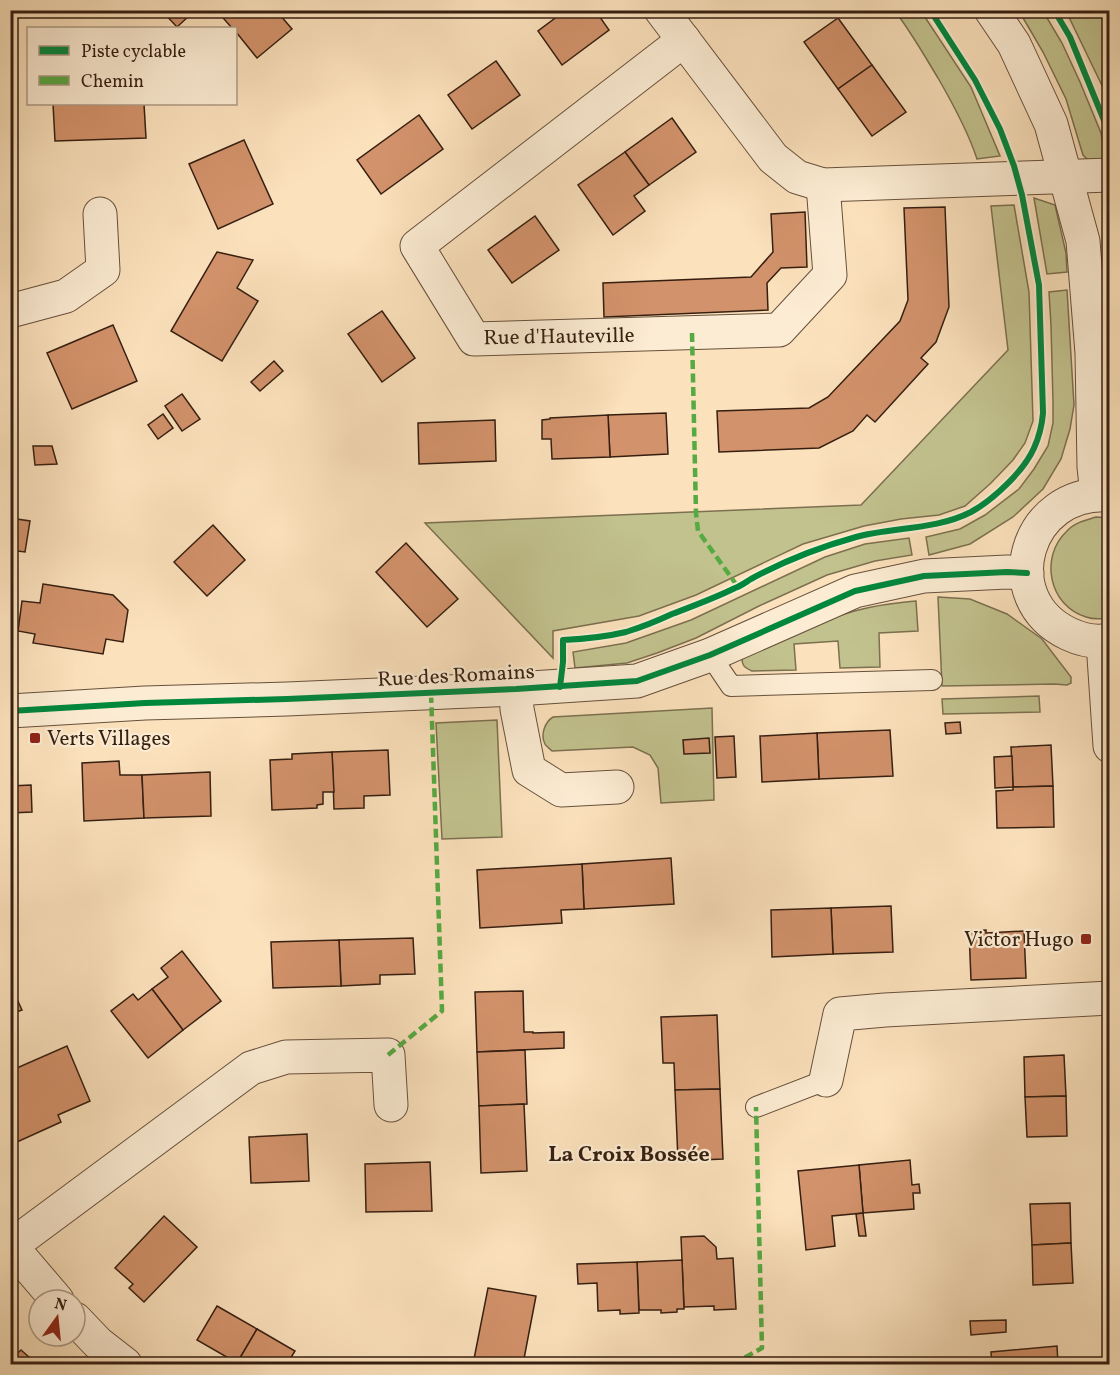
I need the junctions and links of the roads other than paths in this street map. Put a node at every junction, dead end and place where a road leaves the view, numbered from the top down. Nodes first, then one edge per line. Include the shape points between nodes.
1 (661, 10) edge
2 (992, 10) edge
3 (684, 40) junction
4 (1110, 175) edge
5 (1065, 176) junction
6 (823, 185) junction
7 (100, 214) dead end
8 (10, 311) edge
9 (1103, 494) edge
10 (1027, 573) junction
11 (1106, 641) edge
12 (710, 655) junction
13 (932, 680) dead end
14 (516, 689) junction
15 (10, 711) edge
16 (1110, 746) edge
17 (617, 787) dead end
18 (1110, 998) edge
19 (826, 1080) joint
20 (392, 1105) dead end
21 (756, 1107) dead end
22 (11, 1246) edge
23 (47, 1288) edge
24 (87, 1332) edge
25 (125, 1365) edge

1 - 3 street
2 - 5 street via 1014,44 1051,124
3 - 6 street via 773,158 797,177
3 - 6 street, Rue d'Hauteville via 417,246 474,339 779,330 830,274
4 - 5 street
5 - 6 street
5 - 9 street via 1083,241 1092,352 1094,467
7 - 8 street via 103,270 66,296
9 - 10 street via 1069,501 1045,519 1030,544
10 - 11 street via 1034,600 1051,622 1075,637
10 - 12 street, Rue des Romains via 924,576 855,591
11 - 16 street
12 - 13 lane via 731,686
12 - 14 street, Rue des Romains via 637,681
14 - 15 street, Rue des Romains
14 - 17 street via 529,770 561,790
18 - 19 street via 840,1014
19 - 21 lane
20 - 22 street via 388,1055 286,1058 250,1068
22 - 23 street
24 - 25 street

